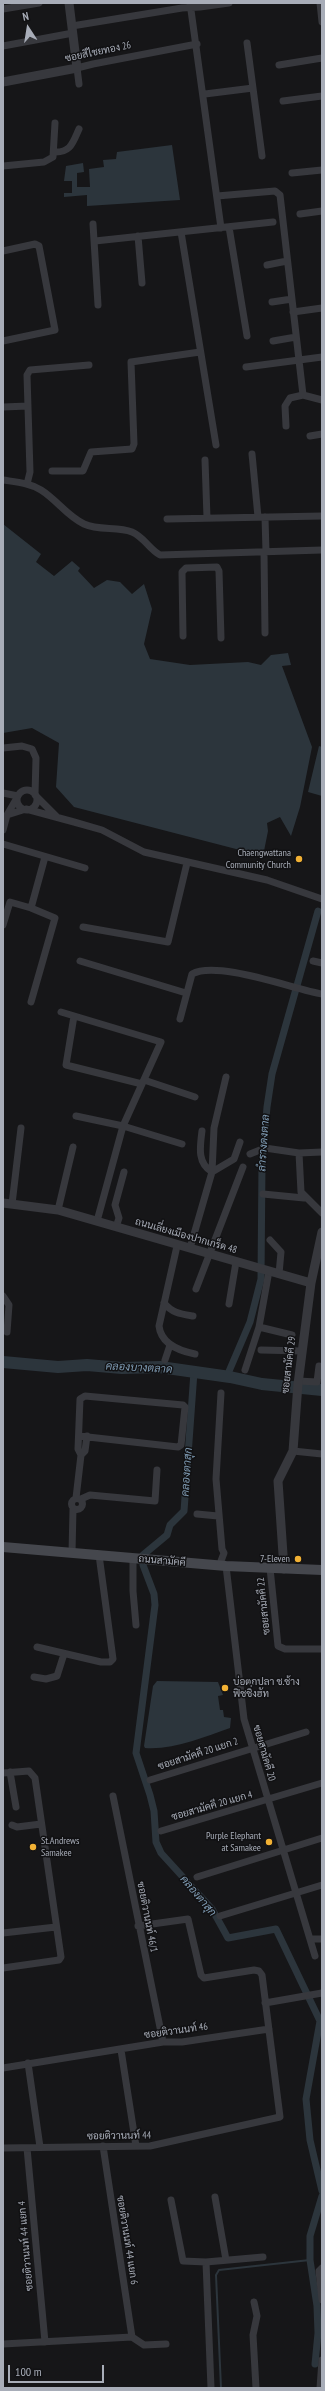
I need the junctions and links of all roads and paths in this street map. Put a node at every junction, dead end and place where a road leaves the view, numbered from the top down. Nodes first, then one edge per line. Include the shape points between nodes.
1 (39, 3) edge
2 (69, 3) edge
3 (227, 3) edge
4 (320, 3) edge
5 (191, 5) edge
6 (3, 9) edge
7 (322, 22) edge
8 (72, 30) junction
9 (247, 43) dead end
10 (197, 44) junction
11 (3, 46) edge
12 (322, 58) edge
13 (279, 65) dead end
14 (77, 68) junction
15 (3, 82) edge
16 (79, 84) dead end
17 (253, 88) junction
18 (205, 94) junction
19 (322, 96) edge
20 (283, 101) dead end
21 (55, 123) dead end
22 (79, 129) dead end
23 (54, 152) junction
24 (262, 156) dead end
25 (3, 166) edge
26 (322, 170) edge
27 (292, 173) dead end
28 (217, 196) junction
29 (322, 211) edge
30 (300, 214) dead end
31 (273, 222) dead end
32 (93, 224) dead end
33 (229, 227) junction
34 (221, 228) junction
35 (181, 232) junction
36 (138, 236) junction
37 (95, 240) junction
38 (3, 250) edge
39 (287, 261) junction
40 (267, 265) dead end
41 (142, 283) dead end
42 (292, 299) junction
43 (272, 302) dead end
44 (98, 305) dead end
45 (322, 308) edge
46 (293, 312) junction
47 (246, 336) dead end
48 (296, 337) junction
49 (3, 341) edge
50 (273, 341) dead end
51 (200, 352) junction
52 (322, 357) edge
53 (299, 360) junction
54 (89, 365) dead end
55 (246, 367) dead end
56 (304, 395) junction
57 (322, 400) edge
58 (28, 406) junction
59 (3, 407) edge
60 (286, 426) dead end
61 (322, 434) edge
62 (310, 436) dead end
63 (216, 445) dead end
64 (252, 454) dead end
65 (205, 460) dead end
66 (52, 471) dead end
67 (3, 480) edge
68 (27, 484) junction
69 (322, 516) edge
70 (261, 517) junction
71 (207, 518) junction
72 (167, 519) dead end
73 (322, 550) edge
74 (264, 552) junction
75 (201, 554) junction
76 (201, 567) junction
77 (265, 633) dead end
78 (183, 636) dead end
79 (221, 638) dead end
80 (3, 748) edge
81 (35, 780) junction
82 (26, 790) junction
83 (3, 793) edge
84 (36, 795) junction
85 (18, 796) junction
86 (26, 809) junction
87 (7, 815) junction
88 (57, 818) junction
89 (3, 830) edge
90 (3, 844) edge
91 (45, 856) junction
92 (187, 863) junction
93 (85, 868) dead end
94 (322, 899) edge
95 (31, 908) junction
96 (3, 925) edge
97 (83, 927) dead end
98 (80, 961) dead end
99 (313, 961) dead end
100 (322, 963) edge
101 (186, 993) junction
102 (322, 994) edge
103 (31, 1002) dead end
104 (61, 1012) dead end
105 (74, 1016) junction
106 (180, 1019) dead end
107 (226, 1077) dead end
108 (143, 1082) junction
109 (195, 1097) dead end
110 (76, 1116) dead end
111 (124, 1126) junction
112 (21, 1128) dead end
113 (202, 1131) dead end
114 (240, 1142) dead end
115 (182, 1144) dead end
116 (73, 1147) dead end
117 (322, 1152) edge
118 (299, 1153) junction
119 (250, 1154) dead end
120 (242, 1168) dead end
121 (124, 1172) dead end
122 (212, 1172) junction
123 (263, 1194) dead end
124 (304, 1198) junction
125 (7, 1203) edge
126 (58, 1210) junction
127 (322, 1214) edge
128 (97, 1221) junction
129 (116, 1227) junction
130 (322, 1232) edge
131 (270, 1240) dead end
132 (177, 1246) junction
133 (190, 1248) junction
134 (209, 1254) junction
135 (236, 1262) junction
136 (263, 1269) junction
137 (279, 1274) junction
138 (311, 1283) junction
139 (196, 1289) dead end
140 (3, 1296) edge
141 (164, 1303) junction
142 (229, 1304) dead end
143 (193, 1316) dead end
144 (259, 1327) junction
145 (7, 1332) dead end
146 (292, 1335) dead end
147 (170, 1345) junction
148 (261, 1350) dead end
149 (302, 1351) junction
150 (195, 1354) dead end
151 (165, 1360) dead end
152 (319, 1366) dead end
153 (245, 1370) dead end
154 (298, 1383) junction
155 (221, 1393) dead end
156 (79, 1436) junction
157 (87, 1436) junction
158 (293, 1451) junction
159 (322, 1454) edge
160 (81, 1455) junction
161 (157, 1470) dead end
162 (78, 1498) junction
163 (197, 1514) dead end
164 (218, 1516) junction
165 (3, 1547) edge
166 (72, 1553) junction
167 (99, 1555) junction
168 (133, 1558) junction
169 (223, 1564) junction
170 (270, 1568) junction
171 (284, 1569) junction
172 (322, 1570) edge
173 (136, 1625) dead end
174 (37, 1647) dead end
175 (322, 1649) edge
176 (64, 1654) junction
177 (34, 1677) dead end
178 (306, 1732) dead end
179 (252, 1748) junction
180 (6, 1772) edge
181 (150, 1780) dead end
182 (322, 1783) edge
183 (113, 1796) dead end
184 (268, 1800) junction
185 (16, 1807) dead end
186 (41, 1824) junction
187 (12, 1825) dead end
188 (161, 1831) dead end
189 (322, 1838) edge
190 (283, 1850) junction
191 (196, 1877) dead end
192 (322, 1884) edge
193 (297, 1893) junction
194 (220, 1916) dead end
195 (138, 1926) junction
196 (56, 1927) junction
197 (3, 1933) edge
198 (310, 1939) junction
199 (322, 1939) edge
200 (316, 1956) dead end
201 (3, 1968) edge
202 (322, 1993) edge
203 (265, 2003) junction
204 (269, 2029) junction
205 (162, 2042) junction
206 (121, 2050) junction
207 (28, 2063) junction
208 (3, 2068) edge
209 (103, 2146) junction
210 (136, 2146) junction
211 (40, 2147) junction
212 (3, 2148) edge
213 (27, 2148) junction
214 (215, 2196) dead end
215 (171, 2200) dead end
216 (263, 2257) dead end
217 (226, 2260) junction
218 (206, 2262) junction
219 (322, 2268) edge
220 (322, 2300) edge
221 (254, 2302) dead end
222 (132, 2337) junction
223 (45, 2342) junction
224 (3, 2344) edge
225 (166, 2344) dead end
226 (322, 2360) edge
227 (211, 2388) edge
228 (256, 2388) edge
229 (320, 2388) edge

1 - 6 street
2 - 8 street
3 - 5 street
4 - 7 street
5 - 8 street
5 - 10 street
8 - 11 street
8 - 14 street
9 - 17 street
10 - 14 street, ซอยสีไชยทอง 26
10 - 18 street
12 - 13 street
14 - 15 street, ซอยสีไชยทอง 26
14 - 16 street
17 - 18 street
17 - 24 street
18 - 28 street
19 - 20 street
21 - 23 street
22 - 23 street via 68,150 64,153
23 - 25 street via 53,157 44,162
26 - 27 street
28 - 34 street
28 - 39 street via 278,192
29 - 30 street
31 - 33 street
32 - 37 street
33 - 34 street
33 - 47 street
34 - 35 street
35 - 36 street
35 - 51 street
36 - 37 street
36 - 41 street
37 - 44 street
38 - 49 street via 35,244 39,246 55,330
39 - 40 street
39 - 42 street
42 - 43 street
42 - 46 street
45 - 46 street
46 - 48 street
48 - 50 street
48 - 53 street
51 - 63 street
51 - 66 street via 131,362 134,444 132,449 91,452 84,471
52 - 53 street
53 - 55 street
53 - 56 street
54 - 58 street via 30,370 27,375
56 - 57 street
56 - 60 street via 287,401
58 - 59 street
58 - 68 street via 30,472
61 - 62 street
64 - 70 street
65 - 71 street
67 - 68 street
68 - 75 street via 41,490 70,516 86,525 131,531 143,538 151,550 160,555
69 - 70 street
70 - 71 street
70 - 74 street
71 - 72 street
73 - 74 street
74 - 75 street
74 - 77 street
75 - 76 street
76 - 78 street via 186,568 182,572
76 - 79 street via 217,567 219,571
80 - 81 street via 22,746 32,749 36,758
81 - 82 street
81 - 84 street
82 - 84 street
82 - 85 street
83 - 85 street
84 - 86 street via 34,806
84 - 88 street
85 - 86 street via 18,804
85 - 87 street
86 - 87 street
86 - 88 street
87 - 89 street
88 - 92 street via 102,830 144,852
90 - 91 street
91 - 93 street
91 - 95 street
92 - 94 street via 268,880
92 - 97 street via 168,942
95 - 96 street via 10,902
95 - 103 street via 55,918
98 - 101 street
99 - 100 street
101 - 102 street via 192,974 204,969 281,983
101 - 106 street
104 - 105 street
105 - 108 street via 66,1065
105 - 108 street via 161,1042
107 - 122 street via 214,1128
108 - 109 street
108 - 111 street
110 - 111 street
111 - 115 street
111 - 128 street
112 - 125 street
113 - 122 street via 200,1157 205,1168
114 - 122 street via 234,1159
116 - 126 street
117 - 118 street
118 - 119 street via 260,1149
118 - 124 street via 300,1188
120 - 134 street
121 - 129 street via 115,1205 119,1218
122 - 133 street
123 - 124 street
124 - 127 street
125 - 126 street, ถนนเลี่ยงเมืองปากเกร็ด 48
126 - 128 street, ถนนเลี่ยงเมืองปากเกร็ด 48
128 - 129 street, ถนนเลี่ยงเมืองปากเกร็ด 48
129 - 132 street, ถนนเลี่ยงเมืองปากเกร็ด 48
130 - 138 street
131 - 137 street via 281,1252
132 - 133 street, ถนนเลี่ยงเมืองปากเกร็ด 48
132 - 141 street
133 - 134 street, ถนนเลี่ยงเมืองปากเกร็ด 48
134 - 135 street, ถนนเลี่ยงเมืองปากเกร็ด 48
134 - 139 street
135 - 136 street, ถนนเลี่ยงเมืองปากเกร็ด 48
135 - 142 street
136 - 137 street, ถนนเลี่ยงเมืองปากเกร็ด 48
136 - 144 street
137 - 138 street, ถนนเลี่ยงเมืองปากเกร็ด 48
138 - 149 street, ซอยสามัคคี 29
140 - 145 street via 9,1305
141 - 143 street via 169,1310 177,1314
141 - 147 street via 159,1326 160,1332
144 - 146 street
144 - 153 street
147 - 150 street
147 - 151 street
148 - 149 street
149 - 154 street, ซอยสามัคคี 29
152 - 154 street via 317,1382
154 - 158 street, ซอยสามัคคี 29
155 - 164 street, ซอยสามัคคี 20 via 216,1479
156 - 157 street
156 - 157 street via 79,1404 80,1399 85,1396 185,1407 181,1445 178,1446
156 - 160 street via 78,1449
157 - 160 street via 85,1451
158 - 159 street
158 - 171 street via 278,1481 277,1491
160 - 162 street
161 - 162 street via 155,1502 90,1495
162 - 166 street via 83,1503 81,1508 73,1509
163 - 164 street
164 - 169 street, ซอยสามัคคี 20 via 224,1552
165 - 166 main road, ถนนสามัคคี
166 - 167 main road, ถนนสามัคคี
167 - 168 main road, ถนนสามัคคี
167 - 176 street via 113,1659 110,1662 101,1662
168 - 169 main road, ถนนสามัคคี
168 - 173 street
169 - 170 main road, ถนนสามัคคี
169 - 179 street, ซอยสามัคคี 20 via 244,1719
170 - 171 main road, ถนนสามัคคี
170 - 175 street, ซอยสามัคคี 22 via 278,1646 285,1649
171 - 172 main road, ถนนสามัคคี
174 - 176 street
176 - 177 street via 57,1676 46,1679
178 - 179 street, ซอยสามัคคี 20 แยก 2
179 - 181 street, ซอยสามัคคี 20 แยก 2
179 - 184 street, ซอยสามัคคี 20
180 - 185 street
180 - 186 street via 29,1771 35,1778
182 - 184 street, ซอยสามัคคี 20 แยก 4
183 - 195 street, ซอยติวานนท์ 46/1
184 - 188 street, ซอยสามัคคี 20 แยก 4
184 - 190 street, ซอยสามัคคี 20
186 - 187 street via 17,1827
186 - 196 street
189 - 190 street
190 - 191 street
190 - 193 street, ซอยสามัคคี 20
192 - 193 street
193 - 194 street
193 - 198 street, ซอยสามัคคี 20
195 - 203 street via 188,1919 201,1975 204,1978 259,1971 262,1976
195 - 205 street, ซอยติวานนท์ 46/1
196 - 197 street
196 - 201 street via 61,1958 59,1960
198 - 199 street
198 - 200 street, ซอยสามัคคี 20
202 - 203 street
203 - 204 street
204 - 205 street, ซอยติวานนท์ 46 via 182,2042
204 - 210 street, ซอยติวานนท์ 44 via 280,2117 150,2146
205 - 206 street, ซอยติวานนท์ 46
206 - 207 street, ซอยติวานนท์ 46
206 - 210 street
207 - 208 street, ซอยติวานนท์ 46
207 - 211 street
209 - 210 street, ซอยติวานนท์ 44
209 - 211 street, ซอยติวานนท์ 44
209 - 222 street, ซอยติวานนท์ 44 แยก 6
211 - 213 street, ซอยติวานนท์ 44
212 - 213 street, ซอยติวานนท์ 44
213 - 223 street, ซอยติวานนท์ 44 แยก 4
214 - 217 street
215 - 218 street via 181,2259 185,2262
216 - 217 street
217 - 218 street
218 - 227 street
219 - 220 street via 319,2276
221 - 228 street via 257,2316 253,2335
222 - 223 street
222 - 225 street via 144,2345
223 - 224 street
226 - 229 street

